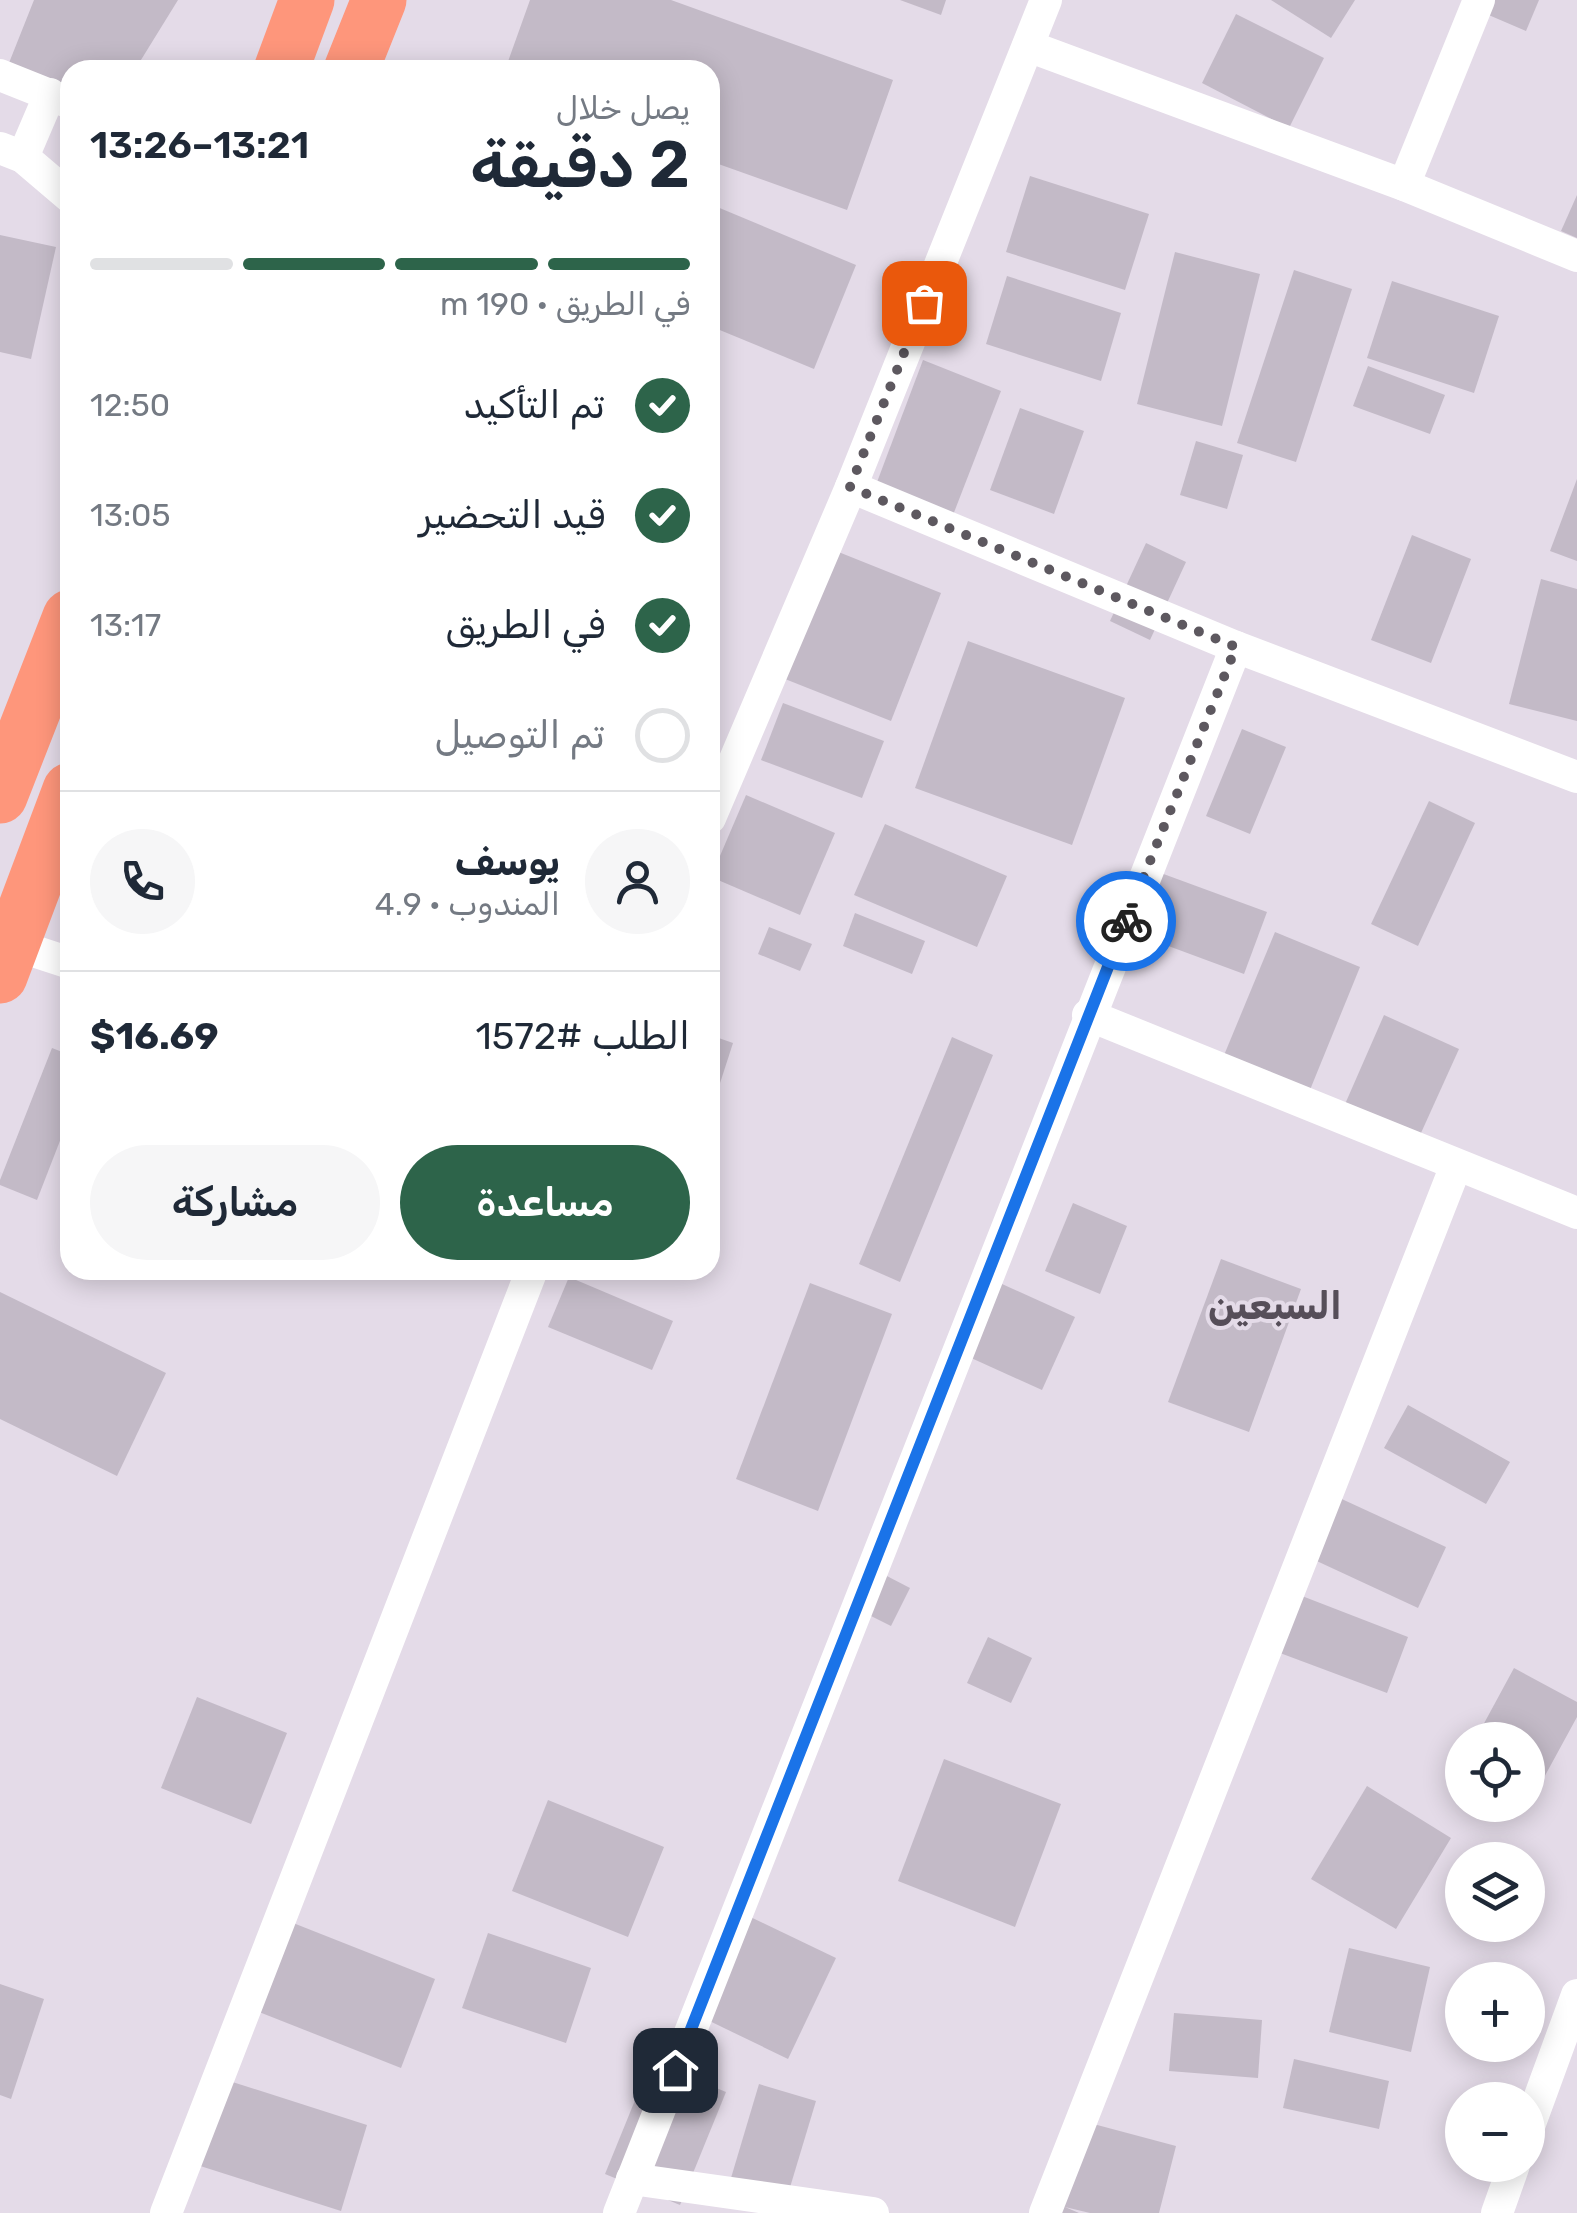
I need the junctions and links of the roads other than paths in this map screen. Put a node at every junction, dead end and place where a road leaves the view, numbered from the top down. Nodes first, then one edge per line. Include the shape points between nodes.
1 (307, 0) edge
2 (379, 0) edge
3 (1046, 0) edge
4 (1479, 0) edge
5 (1028, 46) junction
6 (282, 60) edge
7 (355, 60) edge
8 (0, 75) edge
9 (60, 98) edge
10 (12, 152) edge
11 (1404, 185) junction
12 (60, 190) edge
13 (1577, 256) edge
14 (850, 487) junction
15 (60, 643) edge
16 (1236, 647) junction
17 (1577, 777) edge
18 (720, 794) edge
19 (0, 796) edge
20 (60, 817) edge
21 (6, 960) edge
22 (60, 963) edge
23 (1088, 1015) junction
24 (1455, 1168) junction
25 (1577, 1213) edge
26 (528, 1280) edge
27 (1577, 1994) edge
28 (1545, 2082) edge
29 (632, 2179) junction
30 (1508, 2182) edge
31 (166, 2213) edge
32 (618, 2213) edge
33 (873, 2213) edge
34 (1045, 2213) edge
35 (1496, 2213) edge

1 - 6 highway
2 - 7 highway
3 - 5 street
4 - 11 street
5 - 11 street
5 - 14 street
8 - 9 street
9 - 10 street
10 - 12 street
11 - 13 street
14 - 16 street
14 - 18 street
15 - 19 highway
16 - 17 street
16 - 23 street
20 - 21 highway
21 - 22 street
23 - 24 street
23 - 29 street
24 - 25 street
24 - 34 street
26 - 31 street
27 - 28 street
29 - 32 street
29 - 33 street
30 - 35 street

